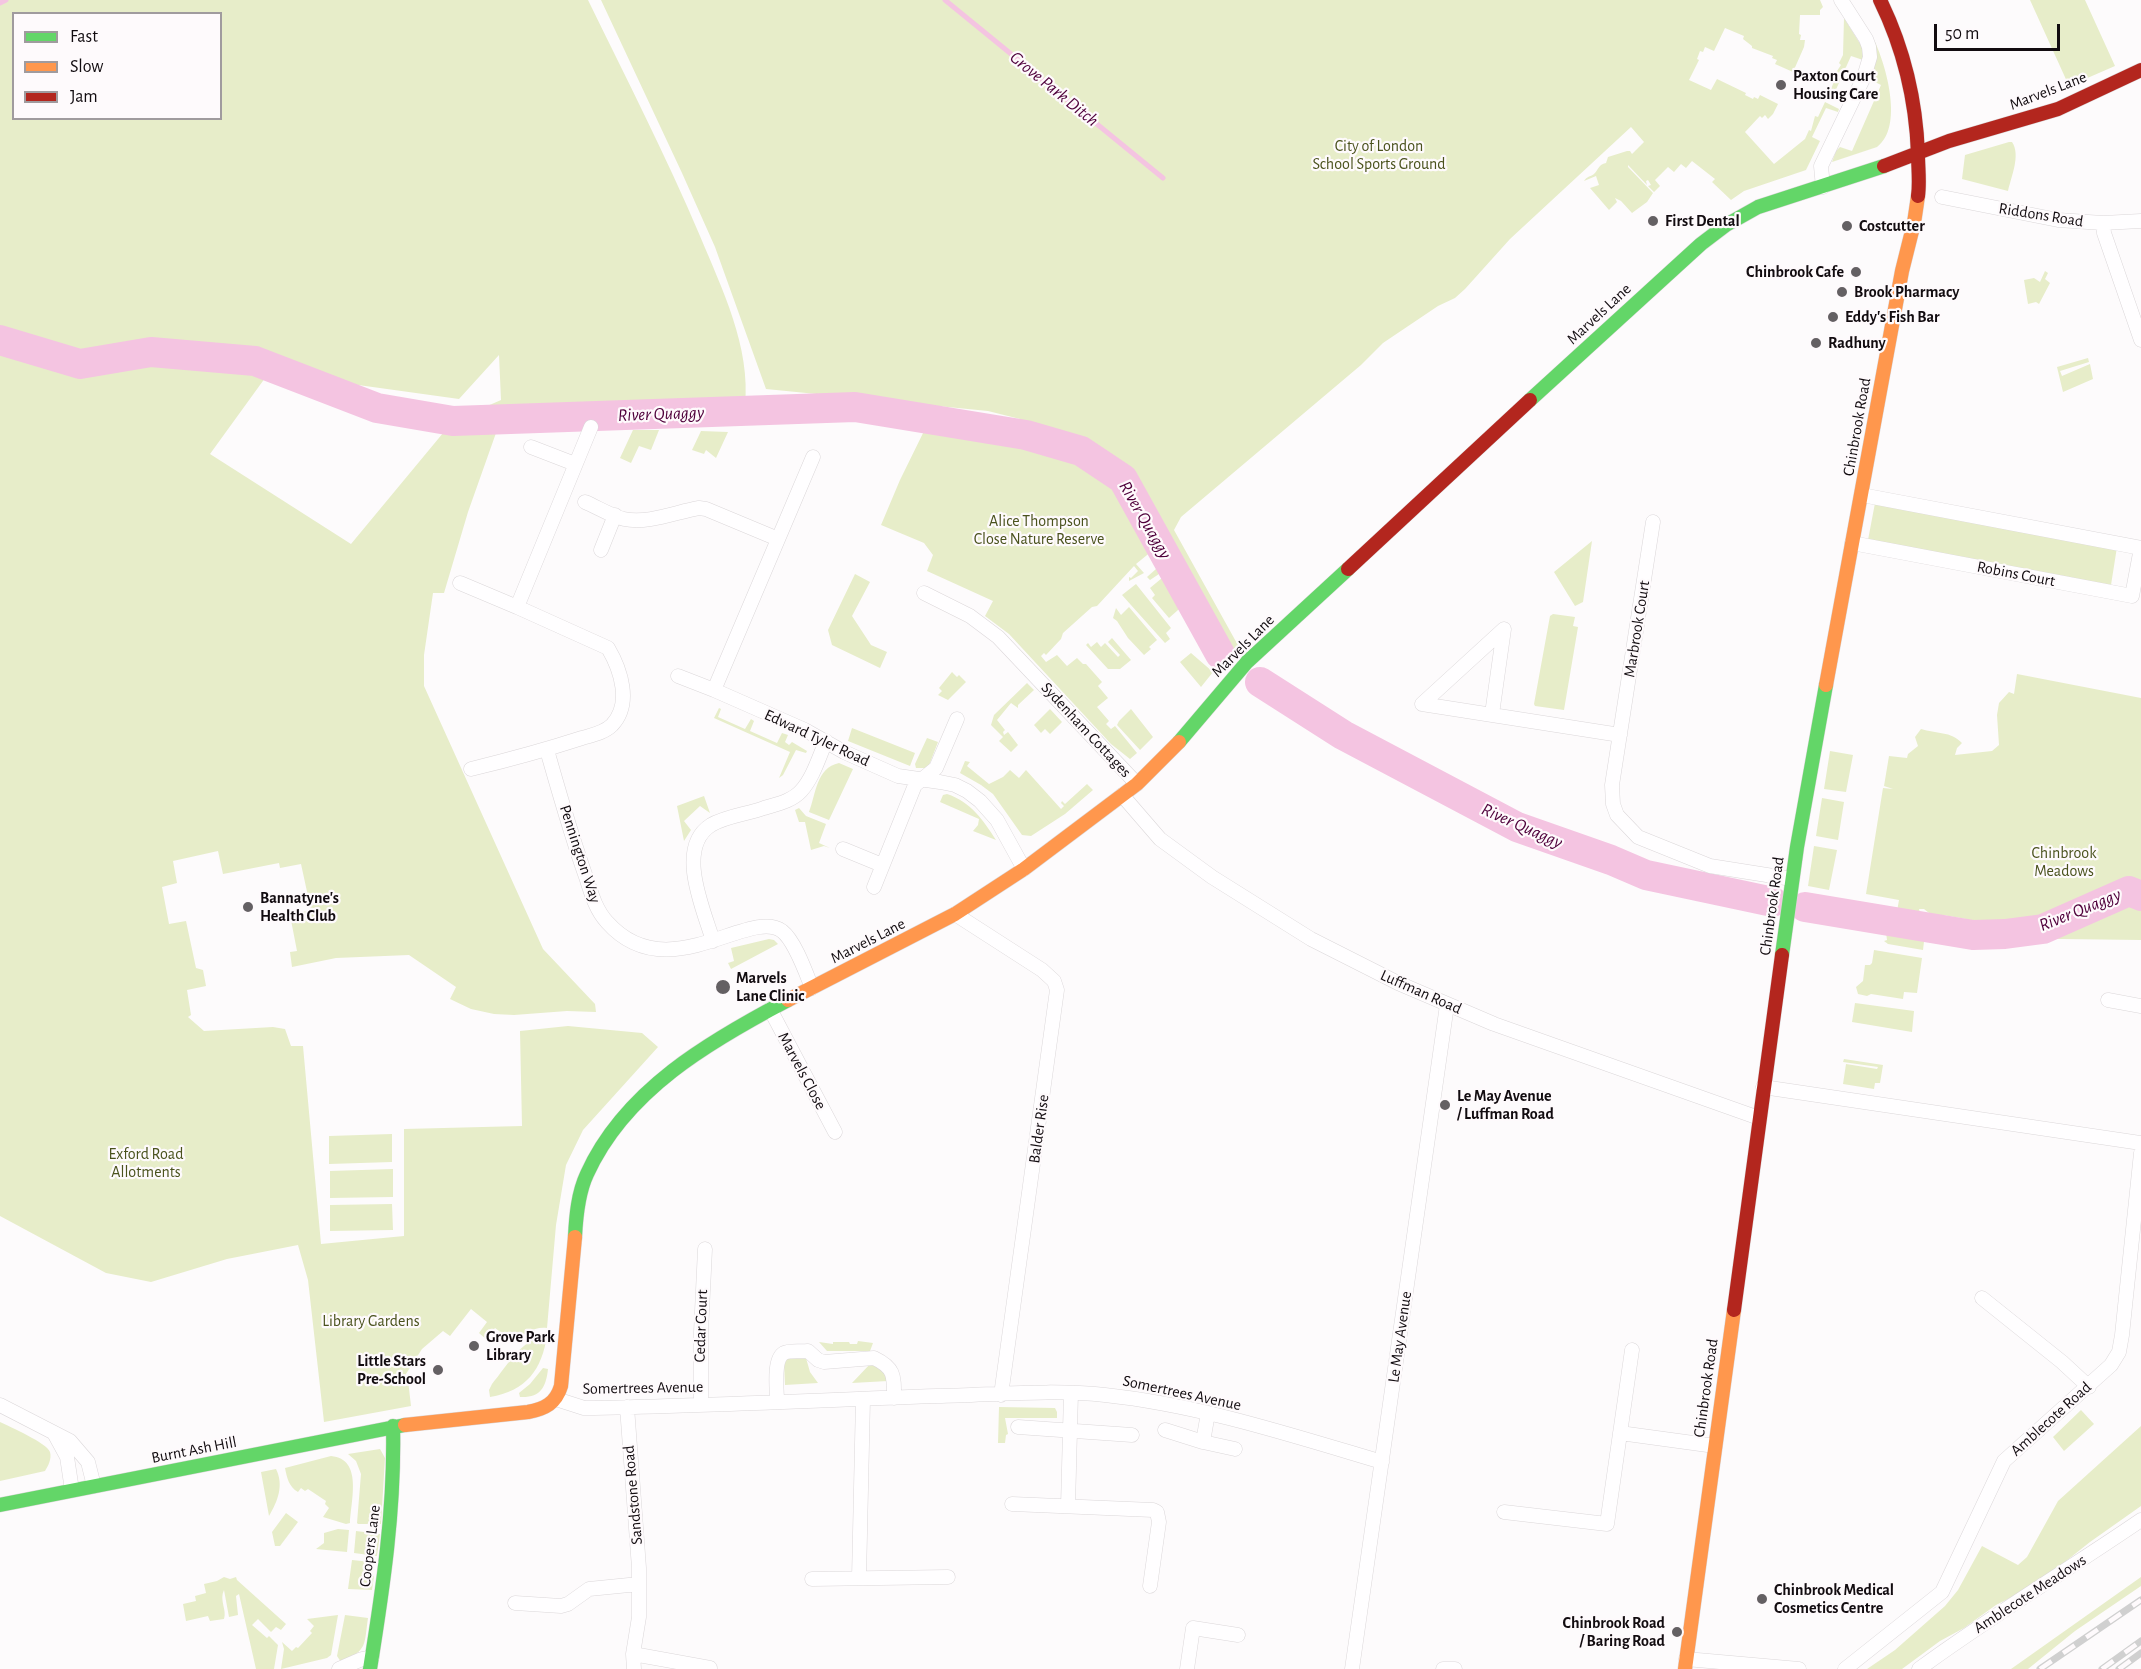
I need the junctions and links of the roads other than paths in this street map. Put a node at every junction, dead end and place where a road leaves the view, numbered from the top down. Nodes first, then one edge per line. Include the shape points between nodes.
1 (1841, 0) edge
2 (1880, 0) edge
3 (2141, 70) edge
4 (1918, 153) junction
5 (1823, 186) junction
6 (1942, 197) dead end
7 (2141, 221) edge
8 (2103, 223) junction
9 (2141, 340) edge
10 (591, 427) dead end
11 (531, 447) dead end
12 (813, 457) dead end
13 (575, 464) junction
14 (1862, 495) junction
15 (585, 502) dead end
16 (615, 515) junction
17 (1653, 522) dead end
18 (778, 539) junction
19 (1852, 543) junction
20 (2141, 548) edge
21 (601, 550) dead end
22 (460, 582) dead end
23 (924, 593) dead end
24 (517, 607) junction
25 (678, 676) dead end
26 (714, 690) junction
27 (1492, 714) junction
28 (957, 719) dead end
29 (1620, 735) junction
30 (826, 741) junction
31 (547, 750) junction
32 (471, 769) dead end
33 (923, 780) junction
34 (1137, 784) junction
35 (1122, 795) junction
36 (843, 849) dead end
37 (882, 865) junction
38 (1024, 869) junction
39 (1792, 879) junction
40 (874, 887) dead end
41 (955, 914) junction
42 (713, 941) junction
43 (812, 988) junction
44 (2108, 1000) dead end
45 (1447, 1005) junction
46 (2141, 1006) edge
47 (770, 1009) junction
48 (1763, 1087) junction
49 (1759, 1118) junction
50 (835, 1132) dead end
51 (2141, 1143) edge
52 (2141, 1153) edge
53 (705, 1249) dead end
54 (1982, 1298) dead end
55 (1632, 1350) dead end
56 (2089, 1387) junction
57 (1071, 1393) junction
58 (1001, 1395) junction
59 (894, 1398) junction
60 (556, 1399) junction
61 (863, 1399) junction
62 (777, 1401) junction
63 (701, 1404) junction
64 (0, 1405) edge
65 (627, 1407) junction
66 (1208, 1413) junction
67 (393, 1426) junction
68 (1018, 1426) dead end
69 (1069, 1430) junction
70 (1165, 1430) dead end
71 (1620, 1433) junction
72 (55, 1434) junction
73 (1132, 1435) dead end
74 (1203, 1442) junction
75 (1715, 1446) junction
76 (1235, 1449) dead end
77 (1382, 1462) junction
78 (94, 1486) junction
79 (72, 1490) junction
80 (1012, 1504) dead end
81 (0, 1505) edge
82 (1068, 1506) junction
83 (1504, 1512) dead end
84 (2141, 1520) edge
85 (948, 1577) dead end
86 (859, 1578) junction
87 (812, 1579) dead end
88 (639, 1584) junction
89 (1150, 1586) dead end
90 (515, 1603) dead end
91 (1238, 1635) dead end
92 (633, 1654) junction
93 (371, 1663) edge
94 (1686, 1664) edge
95 (710, 1668) edge
96 (339, 1669) edge
97 (634, 1669) edge
98 (1187, 1669) edge
99 (1352, 1669) edge
100 (1443, 1669) edge
101 (1455, 1669) edge
102 (1799, 1669) edge
103 (1845, 1669) edge
104 (1920, 1669) edge

1 - 5 street via 1866,39 1870,57 1821,166
2 - 4 street, Chinbrook Road via 1903,50 1916,111
3 - 4 street, Marvels Lane via 2058,109
4 - 5 street, Marvels Lane
4 - 14 street, Chinbrook Road via 1918,194
5 - 34 street, Marvels Lane via 1758,207 1713,234 1247,662 1185,736
6 - 8 street, Riddons Road via 2058,220
7 - 8 street, Riddons Road
8 - 9 street
10 - 13 street
11 - 13 street
12 - 18 street
13 - 24 street
14 - 19 street, Chinbrook Road
14 - 20 street, Robins Court
15 - 16 street
16 - 18 street via 637,520 699,508
16 - 21 street
17 - 29 street, Marbrook Court
18 - 26 street
19 - 20 street, Robins Court via 2132,596
19 - 39 street, Chinbrook Road
22 - 24 street
23 - 34 street, Sydenham Cottages via 992,631
24 - 31 street via 605,645 623,686 618,717 609,728
25 - 26 street, Edward Tyler Road
26 - 30 street, Edward Tyler Road
27 - 27 street via 1495,693 1504,629 1422,704
27 - 29 street
28 - 33 street via 936,768
29 - 39 street, Marbrook Court via 1612,785 1614,804 1617,815 1638,837 1710,866
30 - 33 street, Edward Tyler Road via 898,776
30 - 42 street via 797,795 713,824 694,849 692,867
31 - 32 street
31 - 42 street, Pennington Way via 578,854 598,910 606,921 630,940 653,948 673,950
33 - 37 street via 915,785
33 - 38 street, Edward Tyler Road via 955,785 974,795 997,820
34 - 35 street, Marvels Lane
35 - 38 street, Marvels Lane
35 - 45 street, Luffman Road via 1160,839 1246,899 1311,939
36 - 37 street
37 - 40 street
38 - 41 street, Marvels Lane
39 - 48 street, Chinbrook Road
41 - 43 street, Marvels Lane
41 - 58 street, Balder Rise via 1042,970 1057,990
42 - 43 street, Pennington Way via 757,928 780,929 796,951
43 - 47 street, Marvels Lane
44 - 46 street
45 - 49 street, Luffman Road via 1533,1040
45 - 77 street, Le May Avenue
47 - 50 street, Marvels Close
47 - 60 street, Marvels Lane via 687,1058 626,1113 593,1160 577,1209 563,1371
48 - 49 street, Chinbrook Road
48 - 51 street
49 - 75 street, Chinbrook Road
52 - 56 street, Amblecote Road via 2120,1345 2115,1360
53 - 63 street, Cedar Court
54 - 56 street
55 - 71 street
56 - 103 street, Amblecote Road via 2004,1461 1942,1592
57 - 58 street, Somertrees Avenue
57 - 66 street, Somertrees Avenue via 1153,1401
57 - 69 street
58 - 59 street, Somertrees Avenue
59 - 61 street, Somertrees Avenue
59 - 62 street via 890,1367 882,1362 874,1358 824,1362 808,1351 785,1352 780,1356
60 - 65 street, Somertrees Avenue via 584,1408
60 - 67 street via 536,1411
61 - 62 street, Somertrees Avenue
61 - 86 street
62 - 63 street, Somertrees Avenue
63 - 65 street, Somertrees Avenue
64 - 72 street
65 - 88 street, Sandstone Road
66 - 74 street
66 - 77 street, Somertrees Avenue
67 - 78 street, Burnt Ash Hill
67 - 93 street, Coopers Lane via 392,1502
68 - 69 street
69 - 73 street
69 - 82 street
70 - 74 street
71 - 75 street
71 - 83 street via 1607,1524
72 - 78 street via 70,1441 86,1458
72 - 79 street via 67,1457
74 - 76 street
75 - 94 street, Chinbrook Road
77 - 99 street, Le May Avenue
78 - 79 street, Burnt Ash Hill
79 - 81 street, Burnt Ash Hill
80 - 82 street
82 - 89 street via 1157,1512
84 - 104 street, Amblecote Meadows
85 - 86 street
86 - 87 street
88 - 90 street via 589,1589 561,1606
88 - 92 street, Sandstone Road
91 - 98 street via 1193,1628
92 - 95 street
92 - 97 street, Sandstone Road
93 - 96 street via 363,1659
94 - 102 street
100 - 101 street

